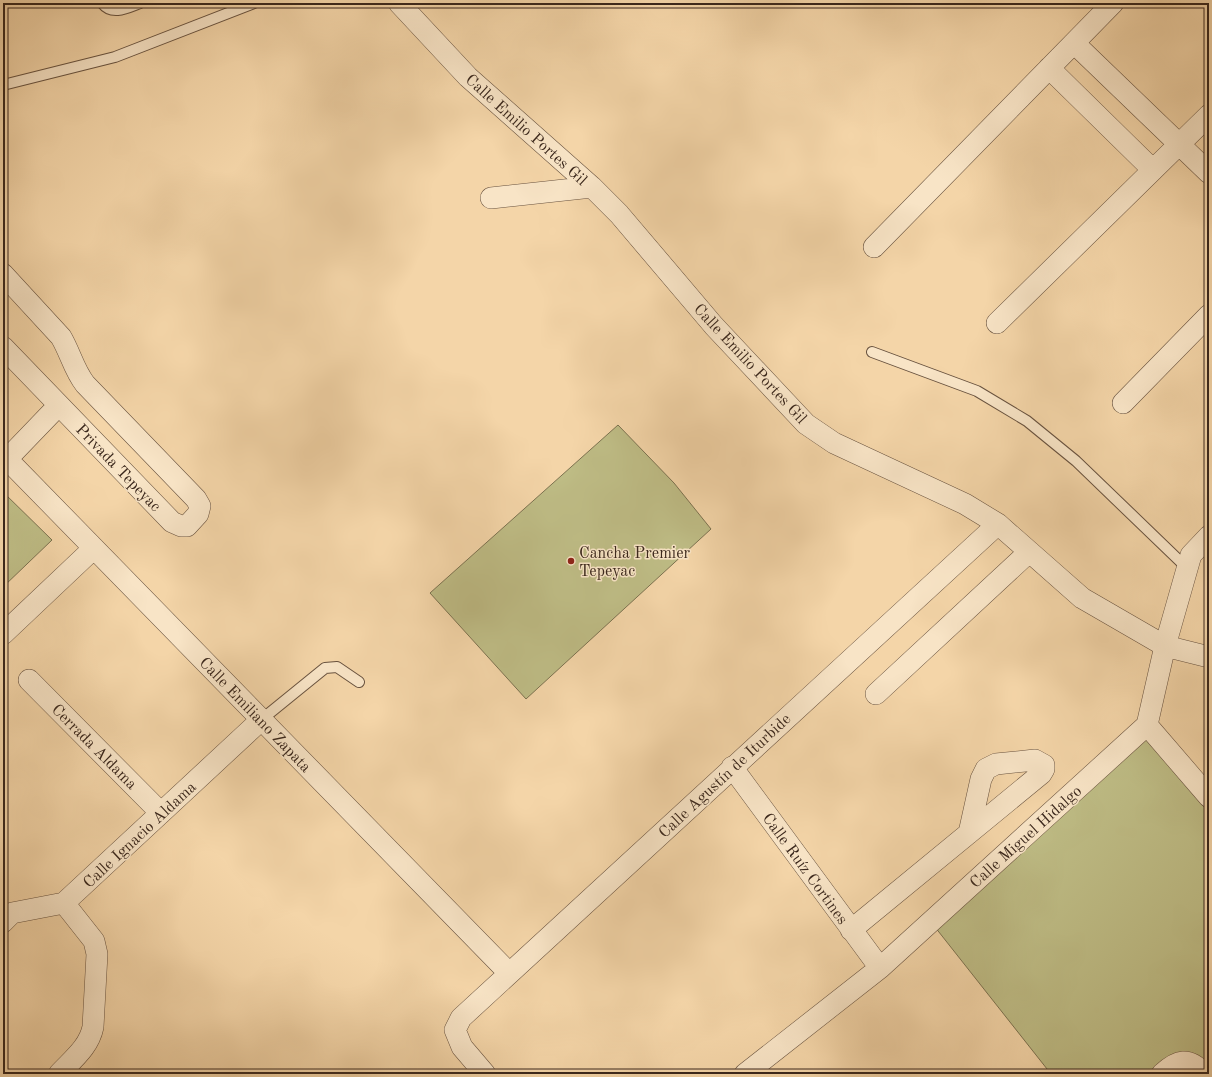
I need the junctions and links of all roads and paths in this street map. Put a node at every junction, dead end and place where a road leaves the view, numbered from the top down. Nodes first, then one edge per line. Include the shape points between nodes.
1 (102, 3) edge
2 (140, 3) edge
3 (254, 3) edge
4 (399, 3) edge
5 (1113, 3) edge
6 (1074, 43) junction
7 (1049, 68) junction
8 (3, 85) edge
9 (1209, 115) edge
10 (1179, 145) junction
11 (1153, 170) junction
12 (1209, 173) edge
13 (592, 187) junction
14 (491, 198) dead end
15 (874, 247) dead end
16 (3, 274) edge
17 (1209, 315) edge
18 (998, 323) dead end
19 (3, 347) edge
20 (872, 352) dead end
21 (1123, 403) dead end
22 (59, 405) junction
23 (5, 457) edge
24 (998, 524) junction
25 (1209, 536) edge
26 (94, 548) junction
27 (1029, 552) junction
28 (1187, 568) junction
29 (3, 634) edge
30 (1165, 646) junction
31 (1209, 657) edge
32 (29, 680) dead end
33 (359, 682) dead end
34 (876, 694) dead end
35 (261, 720) junction
36 (1147, 725) junction
37 (732, 768) junction
38 (1209, 797) edge
39 (161, 813) junction
40 (969, 833) dead end
41 (64, 903) junction
42 (3, 922) edge
43 (851, 930) junction
44 (880, 968) junction
45 (510, 973) junction
46 (59, 1074) edge
47 (485, 1074) edge
48 (745, 1074) edge
49 (1162, 1074) edge
50 (1204, 1074) edge

1 - 2 lane via 109,9 116,10
3 - 8 lane via 115,57
4 - 13 street, Calle Emilio Portes Gil via 468,77
5 - 6 street
6 - 7 street
6 - 10 street
7 - 11 street
7 - 15 street
9 - 10 street
10 - 11 street
10 - 12 street
11 - 18 street
13 - 14 street
13 - 24 street, Calle Emilio Portes Gil via 619,214 714,326 806,424 834,443 965,504
16 - 22 street, Privada Tepeyac via 61,337 84,384 196,499 200,506 198,514 188,526 172,522
17 - 21 street
19 - 22 street, Privada Tepeyac
20 - 28 lane via 977,391 1027,420 1076,461
22 - 23 street
23 - 26 street, Calle Emiliano Zapata
24 - 27 street, Calle Emilio Portes Gil
24 - 37 street, Calle Agustín de Iturbide
25 - 28 street via 1191,554
26 - 29 street
26 - 35 street, Calle Emiliano Zapata
27 - 30 street, Calle Emilio Portes Gil via 1082,598
27 - 34 street
28 - 30 street
30 - 31 street, Calle Emilio Portes Gil
30 - 36 street
32 - 39 street, Cerrada Aldama
33 - 35 lane via 337,667 326,668
35 - 39 street, Calle Ignacio Aldama
35 - 45 street, Calle Emiliano Zapata
36 - 38 street
36 - 44 street, Calle Miguel Hidalgo
37 - 43 street, Calle Ruíz Cortines
37 - 45 street, Calle Agustín de Iturbide
39 - 41 street, Calle Ignacio Aldama
40 - 43 street
41 - 42 street via 12,913
41 - 46 street via 94,941 97,954 93,1027 90,1038
43 - 44 street, Calle Ruíz Cortines
44 - 48 street, Calle Miguel Hidalgo
45 - 47 street, Calle Agustín de Iturbide via 462,1018 455,1030 462,1047
49 - 50 street via 1172,1065 1186,1061 1198,1066

